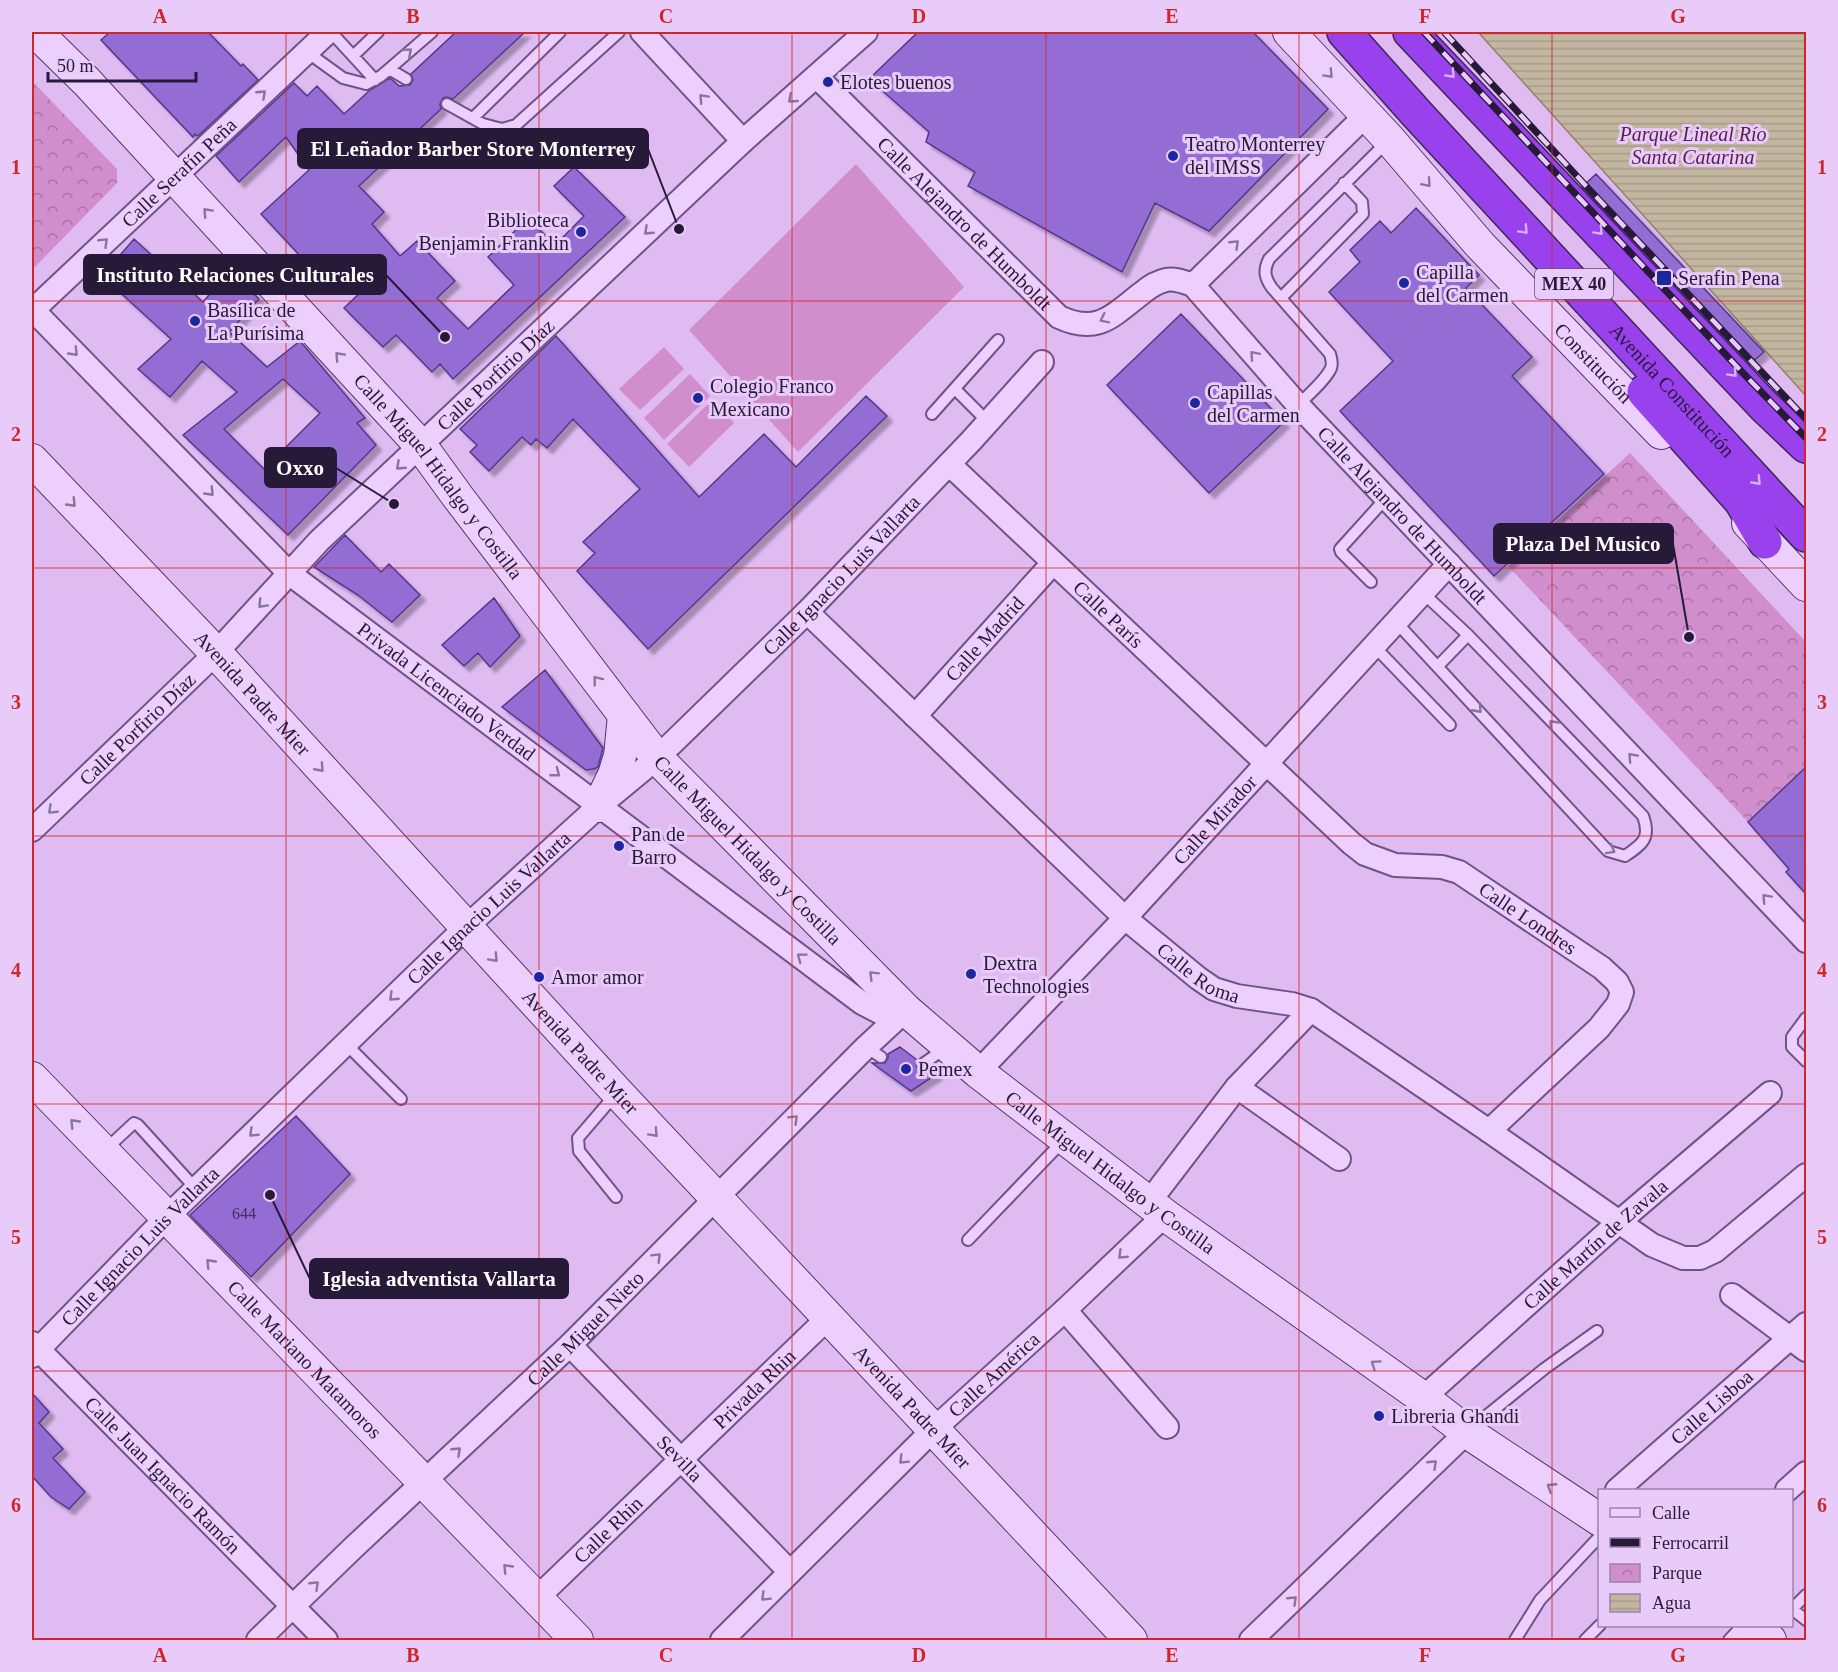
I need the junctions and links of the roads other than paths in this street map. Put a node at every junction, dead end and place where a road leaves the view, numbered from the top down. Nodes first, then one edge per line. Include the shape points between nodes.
1 (36, 32) edge
2 (329, 32) edge
3 (378, 32) edge
4 (432, 32) edge
5 (560, 32) edge
6 (619, 32) edge
7 (642, 32) edge
8 (866, 32) edge
9 (1289, 32) edge
10 (1342, 32) edge
11 (1410, 32) edge
12 (307, 52) junction
13 (353, 56) junction
14 (389, 69) junction
15 (817, 77) junction
16 (406, 79) dead end
17 (375, 80) junction
18 (447, 104) dead end
19 (1366, 115) junction
20 (472, 118) junction
21 (1389, 139) junction
22 (743, 141) junction
23 (174, 176) junction
24 (1344, 183) junction
25 (1193, 285) junction
26 (1281, 298) junction
27 (32, 311) edge
28 (998, 340) dead end
29 (1042, 362) dead end
30 (955, 389) junction
31 (1298, 405) junction
32 (1764, 406) junction
33 (932, 414) dead end
34 (988, 422) junction
35 (421, 446) junction
36 (1806, 446) edge
37 (1806, 454) edge
38 (32, 460) edge
39 (949, 464) junction
40 (1387, 497) junction
41 (1806, 535) edge
42 (1765, 542) junction
43 (1053, 563) junction
44 (1449, 564) junction
45 (290, 574) junction
46 (1371, 582) dead end
47 (1806, 585) edge
48 (1423, 592) junction
49 (807, 612) junction
50 (1396, 622) junction
51 (1468, 635) junction
52 (1374, 646) junction
53 (216, 653) junction
54 (1438, 666) junction
55 (624, 715) junction
56 (915, 716) junction
57 (1450, 725) dead end
58 (657, 759) junction
59 (1266, 764) junction
60 (599, 806) junction
61 (32, 830) edge
62 (1125, 918) junction
63 (465, 928) junction
64 (1806, 941) edge
65 (904, 1007) junction
66 (1311, 1010) junction
67 (1806, 1018) edge
68 (345, 1043) junction
69 (948, 1046) junction
70 (1806, 1060) edge
71 (923, 1064) dead end
72 (978, 1072) junction
73 (32, 1078) edge
74 (1238, 1087) junction
75 (617, 1092) junction
76 (1770, 1094) dead end
77 (400, 1099) dead end
78 (1489, 1131) junction
79 (1066, 1139) junction
80 (102, 1152) junction
81 (1339, 1159) dead end
82 (1806, 1175) edge
83 (196, 1189) junction
84 (616, 1197) dead end
85 (715, 1198) junction
86 (1156, 1208) junction
87 (166, 1218) junction
88 (1619, 1222) junction
89 (968, 1240) dead end
90 (1732, 1295) dead end
91 (1065, 1310) junction
92 (829, 1317) junction
93 (1597, 1331) dead end
94 (1801, 1337) edge
95 (570, 1345) junction
96 (34, 1349) edge
97 (1423, 1398) junction
98 (1167, 1427) dead end
99 (933, 1430) junction
100 (1467, 1432) junction
101 (681, 1461) junction
102 (1806, 1473) edge
103 (424, 1482) junction
104 (1619, 1489) edge
105 (1789, 1489) edge
106 (1597, 1519) edge
107 (790, 1572) junction
108 (1806, 1596) edge
109 (536, 1599) junction
110 (292, 1607) junction
111 (1793, 1607) edge
112 (1793, 1610) edge
113 (1806, 1620) edge
114 (1598, 1626) edge
115 (1759, 1630) edge
116 (258, 1641) edge
117 (326, 1641) edge
118 (576, 1641) edge
119 (722, 1641) edge
120 (1131, 1641) edge
121 (1251, 1641) edge
122 (1515, 1641) edge
123 (1585, 1641) edge
124 (1729, 1641) edge

1 - 23 street, Calle Miguel Hidalgo y Costilla
2 - 12 street, Calle Serafín Peña
2 - 13 lane
3 - 13 lane
14 -> 4 lane
5 - 20 lane
6 - 20 lane via 516,125 502,129
22 -> 7 street
8 - 15 street, Calle Porfirio Díaz
9 -> 19 street, Constitución
10 -> 41 highway, Avenida Constitución / MEX 40
10 - 42 highway via 1403,122 1497,232 1741,501
11 -> 32 highway, MEX 40
12 - 17 lane via 343,78 366,84
23 -> 12 street, Calle Serafín Peña
13 - 17 lane
14 - 16 lane
14 - 17 lane
15 -> 22 street, Calle Porfirio Díaz
25 -> 15 street, Calle Alejandro de Humboldt via 1177,280 1151,285 1108,319 1094,324 1076,324 1059,317
18 - 20 lane
19 - 21 street, Constitución
25 -> 19 street
21 - 24 lane
21 -> 42 street, Constitución via 1480,245
22 -> 35 street, Calle Porfirio Díaz
27 -> 23 street, Calle Serafín Peña
35 -> 23 street, Calle Miguel Hidalgo y Costilla
24 - 26 lane via 1269,259 1266,279
24 - 26 lane via 1362,202 1363,214
31 -> 25 street, Calle Alejandro de Humboldt
26 - 31 lane via 1330,354 1332,362 1331,369
27 -> 45 street, Privada Licenciado Verdad
28 - 30 lane
29 - 34 street, Calle Ignacio Luis Vallarta
30 - 33 lane
30 - 34 lane
31 - 40 street, Calle Alejandro de Humboldt
32 - 36 highway, MEX 40
32 - 37 highway
34 - 39 street, Calle Ignacio Luis Vallarta
35 -> 45 street, Calle Porfirio Díaz
55 -> 35 street, Calle Miguel Hidalgo y Costilla
38 -> 53 street, Avenida Padre Mier
39 - 43 street, Calle París
39 - 49 street, Calle Ignacio Luis Vallarta
40 - 44 street, Calle Alejandro de Humboldt
40 - 46 lane via 1340,549
42 - 47 street, Constitución
43 - 56 street, Calle Madrid
43 - 59 street, Calle París
44 - 48 street, Calle Mirador
64 -> 44 street, Calle Alejandro de Humboldt
45 -> 53 street, Calle Porfirio Díaz
45 -> 60 street, Privada Licenciado Verdad
48 - 50 street, Calle Mirador
48 - 51 lane
49 - 56 street, Calle Roma
49 - 58 street, Calle Ignacio Luis Vallarta
50 - 52 street, Calle Mirador
50 - 54 lane
51 - 54 lane
54 -> 51 lane via 1608,851 1624,856 1638,847 1647,828 1643,816
52 - 57 lane
52 - 59 street, Calle Mirador
53 -> 61 street, Calle Porfirio Díaz
53 -> 63 street, Avenida Padre Mier
55 - 58 street, Calle Miguel Hidalgo y Costilla
55 - 60 street via 620,756
56 - 62 street, Calle Roma
58 - 60 street, Calle Ignacio Luis Vallarta
65 -> 58 street, Calle Miguel Hidalgo y Costilla
59 - 62 street, Calle Mirador
59 - 78 street, Calle Londres via 1365,854 1395,865 1442,867 1459,872 1617,982 1622,992 1618,1004 1599,1028
60 - 63 street, Calle Ignacio Luis Vallarta
65 -> 60 street, Privada Licenciado Verdad via 884,1014 862,1003
62 - 66 street, Calle Roma via 1215,989
62 - 72 street, Calle Mirador
63 -> 68 street, Calle Ignacio Luis Vallarta
63 -> 75 street, Avenida Padre Mier
65 - 69 street, Calle Miguel Hidalgo y Costilla
85 -> 65 street, Calle Miguel Nieto via 874,1052
66 - 74 street, Calle América
66 - 78 street, Calle Roma
67 - 70 lane via 1792,1037 1792,1047
68 - 77 lane
68 -> 83 street, Calle Ignacio Luis Vallarta
69 - 71 lane
69 - 72 street, Calle Miguel Hidalgo y Costilla
72 - 79 street, Calle Miguel Hidalgo y Costilla
80 -> 73 street, Calle Mariano Matamoros
74 - 81 street
74 - 86 street, Calle América
75 - 84 lane via 578,1138 579,1151
75 -> 85 street, Avenida Padre Mier
76 - 88 street, Calle Martín de Zavala
78 - 88 street, Calle Roma
79 - 86 street, Calle Miguel Hidalgo y Costilla
79 - 89 lane
80 - 83 lane via 134,1123
80 - 87 street, Calle Mariano Matamoros
82 - 88 street, Calle Roma via 1715,1251 1700,1258 1683,1258 1652,1245
83 - 87 street, Calle Ignacio Luis Vallarta
85 - 92 street, Avenida Padre Mier
95 -> 85 street, Calle Miguel Nieto
86 -> 91 street, Calle América
97 -> 86 street, Calle Miguel Hidalgo y Costilla
87 - 96 street, Calle Ignacio Luis Vallarta
103 -> 87 street, Calle Mariano Matamoros
88 - 97 street, Calle Martín de Zavala
90 - 94 street
91 - 98 street
91 - 99 street, Calle América
92 - 99 street, Avenida Padre Mier
92 - 101 street, Privada Rhin
93 - 100 lane
94 - 104 street, Calle Lisboa
95 - 101 street, Sevilla
103 -> 95 street, Calle Miguel Nieto
96 - 110 street, Calle Juan Ignacio Ramón
97 - 100 street, Calle Miguel Hidalgo y Costilla
99 -> 107 street, Calle América
99 - 120 street, Avenida Padre Mier
106 -> 100 street, Calle Miguel Hidalgo y Costilla
121 -> 100 street
101 - 107 street, Sevilla
101 - 109 street, Calle Rhin
102 - 105 street
109 -> 103 street, Calle Mariano Matamoros
110 -> 103 street, Calle Miguel Nieto
106 - 122 lane
107 -> 119 street, Calle América
108 - 111 lane
109 - 118 street, Calle Mariano Matamoros
110 - 116 street, Calle Miguel Nieto
110 - 117 street, Calle Juan Ignacio Ramón
112 - 113 lane
114 - 123 lane
115 - 124 lane

